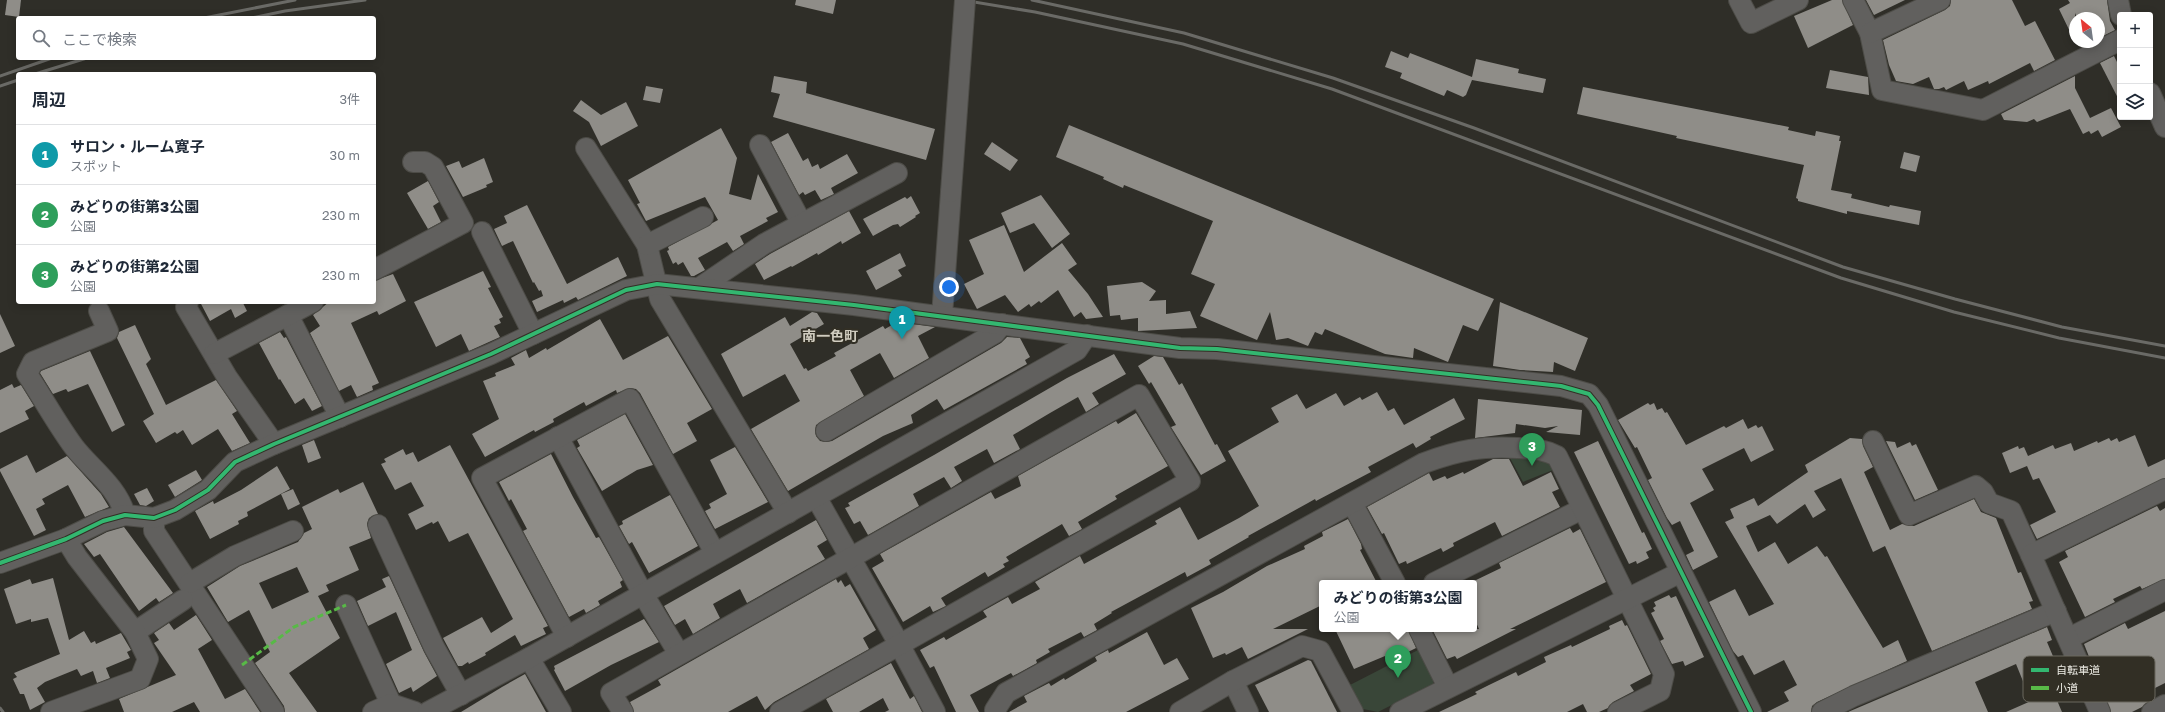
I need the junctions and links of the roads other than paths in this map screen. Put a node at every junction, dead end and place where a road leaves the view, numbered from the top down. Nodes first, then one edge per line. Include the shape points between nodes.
1 (965, 0) edge
2 (1740, 0) edge
3 (1798, 0) edge
4 (1853, 0) edge
5 (1940, 0) edge
6 (2118, 0) edge
7 (2120, 12) edge
8 (1870, 33) junction
9 (2117, 42) edge
10 (2153, 100) edge
11 (2165, 127) edge
12 (760, 145) dead end
13 (586, 148) dead end
14 (413, 162) dead end
15 (897, 173) dead end
16 (703, 216) dead end
17 (802, 224) junction
18 (482, 232) dead end
19 (647, 245) junction
20 (376, 269) edge
21 (657, 284) junction
22 (699, 288) junction
23 (187, 304) edge
24 (309, 304) edge
25 (99, 311) dead end
26 (288, 315) junction
27 (942, 316) junction
28 (1002, 324) junction
29 (533, 334) junction
30 (1087, 334) junction
31 (214, 354) junction
32 (340, 417) junction
33 (826, 431) dead end
34 (558, 438) junction
35 (1874, 441) dead end
36 (274, 444) junction
37 (2165, 489) edge
38 (816, 497) junction
39 (1352, 503) junction
40 (1582, 509) junction
41 (788, 513) junction
42 (125, 515) junction
43 (154, 518) junction
44 (378, 526) dead end
45 (293, 531) dead end
46 (66, 539) junction
47 (715, 553) junction
48 (2030, 555) junction
49 (849, 558) junction
50 (0, 563) edge
51 (1681, 572) junction
52 (1393, 580) edge
53 (1440, 580) edge
54 (2165, 590) edge
55 (186, 592) junction
56 (643, 594) junction
57 (1627, 599) junction
58 (346, 605) dead end
59 (2056, 611) junction
60 (135, 632) junction
61 (1420, 632) edge
62 (567, 637) junction
63 (2069, 638) junction
64 (899, 644) junction
65 (679, 654) junction
66 (2077, 656) edge
67 (529, 658) junction
68 (1233, 681) junction
69 (1448, 687) junction
70 (461, 694) junction
71 (2096, 702) edge
72 (391, 704) junction
73 (2165, 705) edge
74 (51, 712) edge
75 (274, 712) edge
76 (373, 712) edge
77 (415, 712) edge
78 (428, 712) edge
79 (561, 712) edge
80 (623, 712) edge
81 (780, 712) edge
82 (935, 712) edge
83 (996, 712) edge
84 (1180, 712) edge
85 (1248, 712) edge
86 (1353, 712) edge
87 (1400, 712) edge
88 (1618, 712) edge
89 (1751, 712) edge
90 (1822, 712) edge
91 (2100, 712) edge
92 (2152, 712) edge

1 - 27 street, bridge
2 - 3 street via 1751,23
4 - 8 street
5 - 8 street
6 - 7 street
8 - 9 street via 1882,90 1983,110
10 - 11 street
12 - 17 street
13 - 19 street
14 - 20 street via 425,162 433,167 463,223
15 - 17 street
16 - 19 street
17 - 22 street via 764,244
18 - 29 street
19 - 21 street
21 - 22 street
21 - 29 street via 626,290
21 - 41 street via 660,299
22 - 27 street
23 - 31 street via 186,307
24 - 26 street
25 - 42 street via 108,331 33,362 27,374 74,447 105,482 122,506
26 - 31 street
26 - 32 street
27 - 28 street
28 - 30 street
28 - 33 street via 995,333
29 - 32 street
30 - 38 street via 1076,350
30 - 51 street via 1180,348 1217,349 1562,386 1589,394 1598,405
31 - 36 street
32 - 36 street
34 - 47 street via 630,398
34 - 56 street
34 - 62 street via 482,478
35 - 48 street via 1909,515 1976,486 1989,503 2011,511
36 - 43 street via 236,462 208,490 175,510
37 - 48 street
38 - 41 street
38 - 49 street
39 - 40 street via 1424,463 1450,453 1490,446 1545,449 1557,456
39 - 52 street
39 - 83 street via 1006,693
40 - 53 street
40 - 57 street
41 - 47 street
42 - 43 street
42 - 46 street via 103,521
43 - 55 street via 154,531
44 - 70 street via 434,647
45 - 55 street via 235,556
46 - 50 street
46 - 60 street
47 - 56 street
48 - 59 street
49 - 64 street
49 - 64 street via 1139,395 1190,481
49 - 65 street
51 - 57 street
51 - 89 street
54 - 63 street
55 - 60 street
55 - 75 street
56 - 62 street
56 - 65 street
57 - 69 street
57 - 88 street via 1664,674 1660,691
58 - 72 street
59 - 63 street
59 - 90 street via 1854,696
60 - 74 street via 148,659 140,679
61 - 69 street
62 - 67 street
63 - 66 street
64 - 81 street
64 - 82 street
65 - 80 street via 611,693
67 - 70 street
67 - 79 street
68 - 84 street
68 - 85 street
68 - 86 street via 1302,646 1320,651
69 - 87 street
70 - 78 street
71 - 91 street
72 - 76 street
72 - 77 street
73 - 92 street

